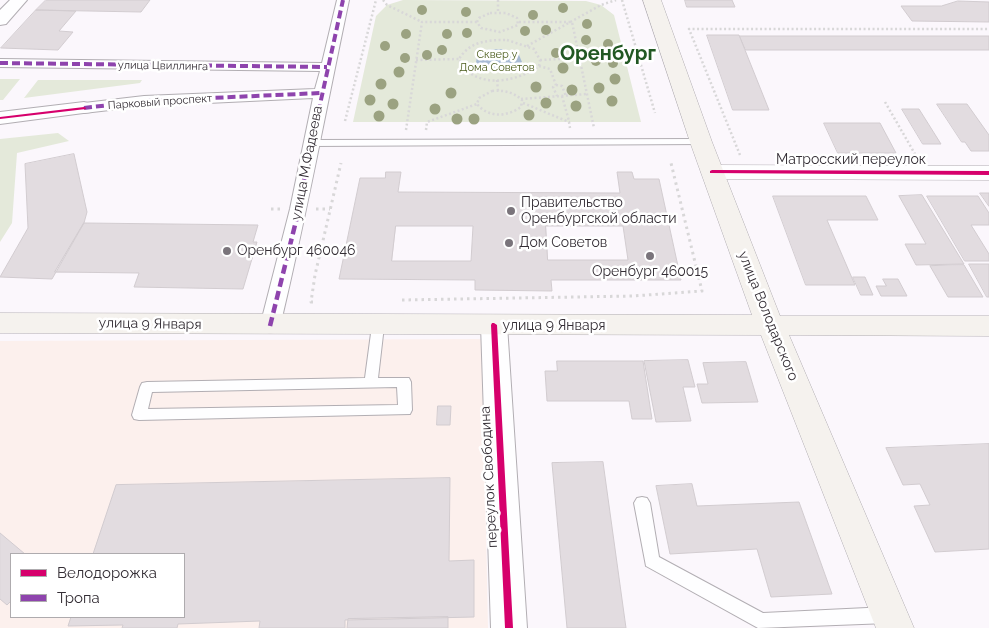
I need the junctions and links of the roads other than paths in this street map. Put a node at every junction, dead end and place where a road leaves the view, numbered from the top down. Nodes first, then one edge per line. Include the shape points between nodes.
1 (19, 0) edge
2 (343, 0) edge
3 (652, 0) edge
4 (0, 20) edge
5 (0, 63) edge
6 (327, 67) junction
7 (321, 93) junction
8 (84, 108) joint
9 (0, 118) edge
10 (701, 142) junction
11 (311, 143) junction
12 (712, 172) junction
13 (989, 173) edge
14 (0, 323) edge
15 (494, 325) junction
16 (270, 326) junction
17 (378, 326) junction
18 (989, 326) edge
19 (772, 327) junction
20 (371, 383) junction
21 (642, 503) dead end
22 (893, 621) edge
23 (509, 628) edge

1 - 4 street
2 - 6 street, улица М.Фадеева
3 - 10 main road, улица Володарского
5 - 6 street, улица Цвиллинга
6 - 7 street, улица М.Фадеева
7 - 8 street, Парковый проспект via 144,101
7 - 11 street, улица М.Фадеева
8 - 9 street, Парковый проспект
10 - 11 lane
10 - 12 main road, улица Володарского
11 - 16 street, улица М.Фадеева
12 - 13 street, Матросский переулок
12 - 19 main road, улица Володарского via 758,298
14 - 16 main road, улица 9 Января
15 - 17 main road, улица 9 Января
15 - 19 main road, улица 9 Января
15 - 23 street, переулок Свободина
16 - 17 main road, улица 9 Января
17 - 20 lane
18 - 19 main road, улица 9 Января
19 - 22 main road, улица Володарского
20 - 20 lane via 147,387 139,415 405,410 404,382
21 - 22 lane via 652,561 761,621

